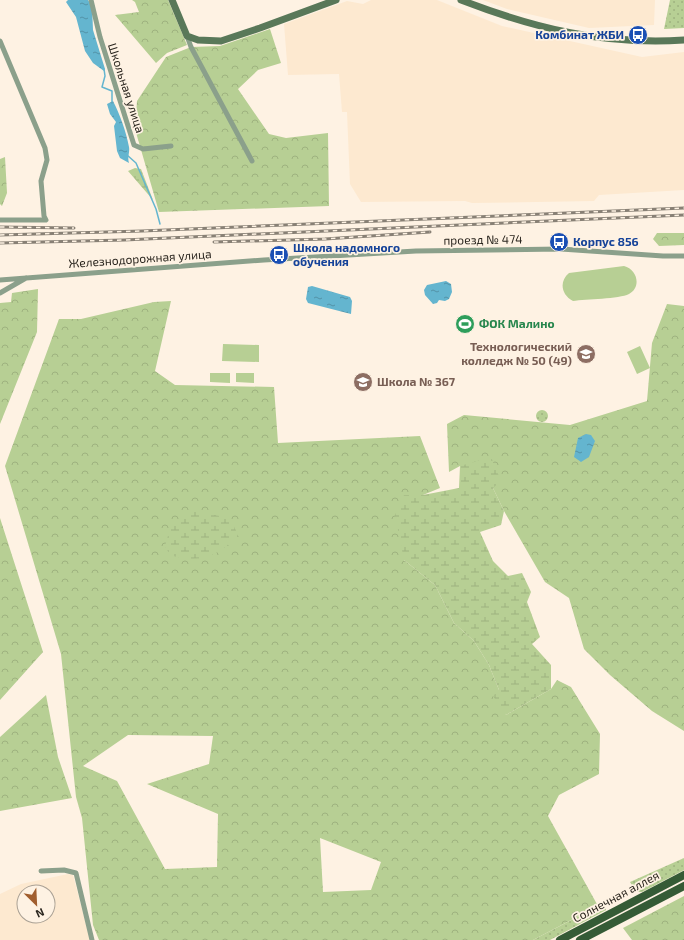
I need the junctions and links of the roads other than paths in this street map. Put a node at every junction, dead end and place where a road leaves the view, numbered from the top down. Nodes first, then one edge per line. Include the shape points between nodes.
1 (91, 0) edge
2 (172, 0) edge
3 (336, 0) edge
4 (461, 0) edge
5 (187, 36) junction
6 (684, 40) edge
7 (0, 41) edge
8 (171, 146) dead end
9 (252, 161) dead end
10 (0, 220) edge
11 (684, 256) edge
12 (282, 259) joint
13 (27, 278) junction
14 (0, 280) edge
15 (0, 293) edge
16 (42, 871) dead end
17 (684, 875) edge
18 (684, 886) edge
19 (92, 940) edge
20 (560, 940) edge
21 (580, 940) edge

1 - 8 street, Школьная улица via 134,145 143,149
2 - 5 street
3 - 5 street via 221,41 198,40
4 - 6 street via 551,30 604,39
5 - 9 street
7 - 10 street via 45,148 47,160 41,181 46,220
11 - 12 street, проезд № 474 via 561,248 416,251
12 - 13 street, Железнодорожная улица
13 - 14 street, Железнодорожная улица
13 - 15 street
16 - 19 street via 64,870 76,873
17 - 20 main road, Солнечная аллея
18 - 21 main road, Солнечная аллея

